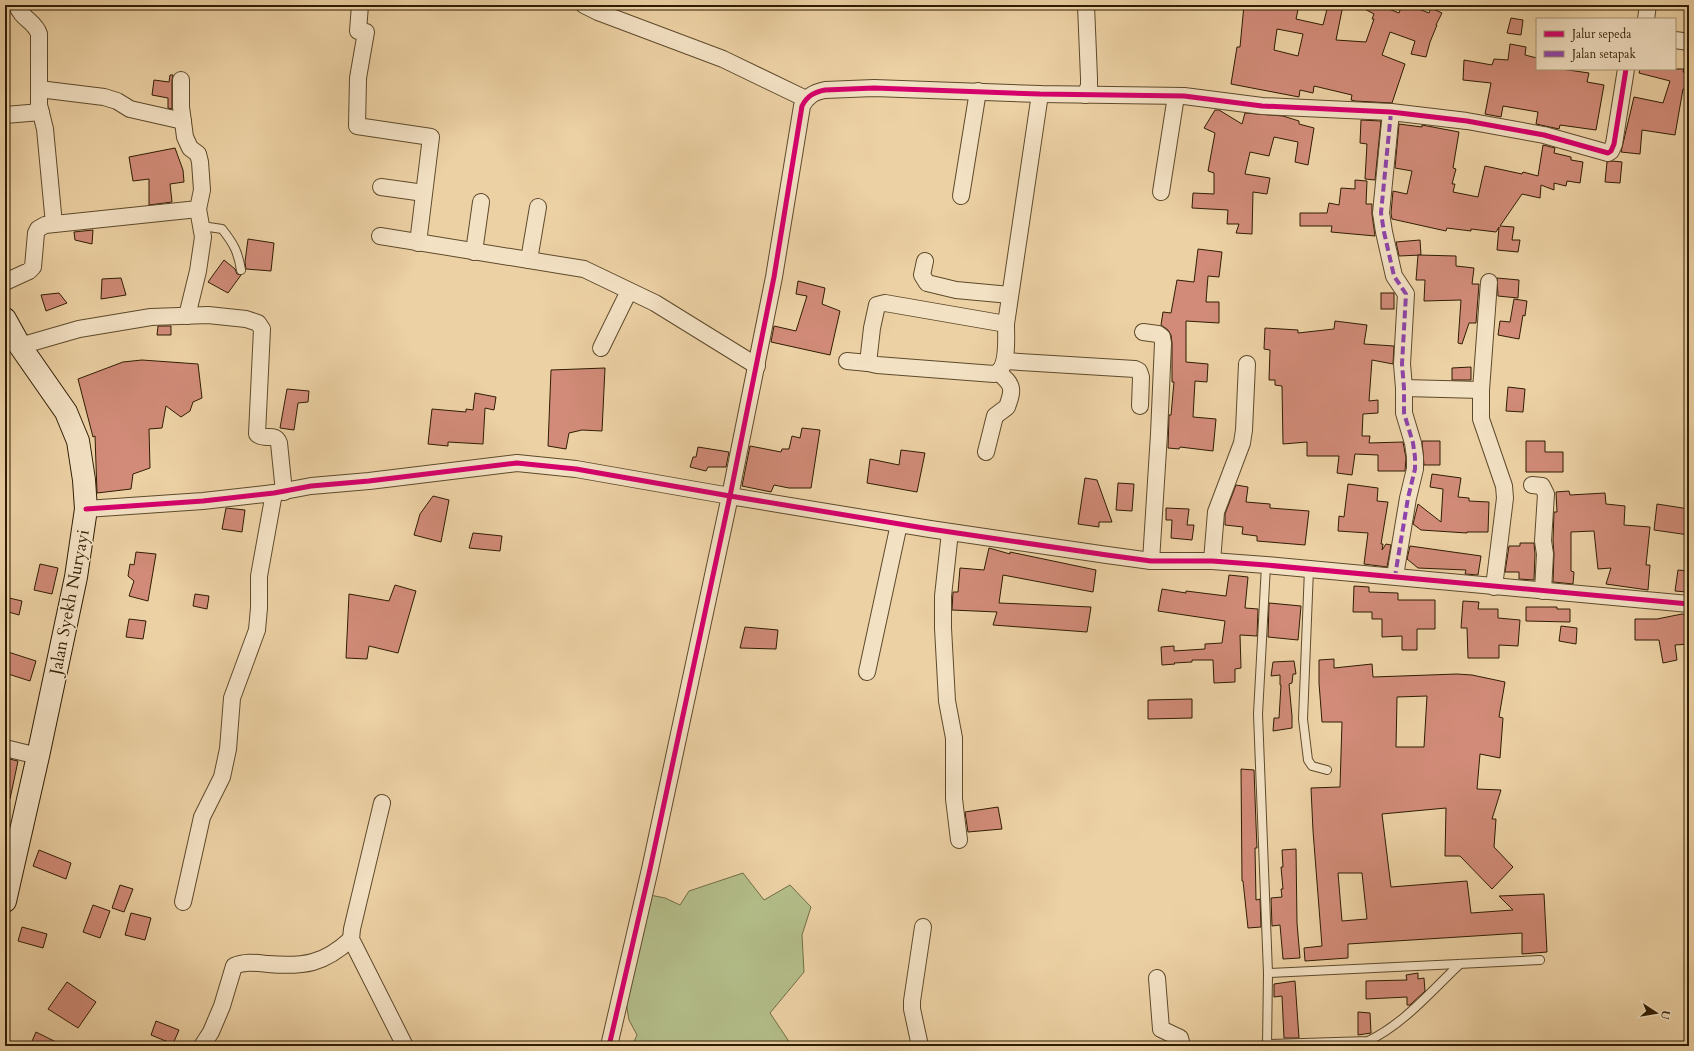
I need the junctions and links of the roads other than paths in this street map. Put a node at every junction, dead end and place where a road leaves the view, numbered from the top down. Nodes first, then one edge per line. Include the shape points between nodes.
1 (18, 5) edge
2 (360, 5) edge
3 (584, 5) edge
4 (1086, 5) edge
5 (1648, 5) edge
6 (1646, 18) edge
7 (1676, 40) edge
8 (1689, 42) edge
9 (1626, 70) edge
10 (181, 80) dead end
11 (39, 89) junction
12 (978, 91) junction
13 (1040, 94) junction
14 (1085, 95) junction
15 (1176, 96) junction
16 (806, 99) junction
17 (41, 112) junction
18 (1391, 112) junction
19 (5, 115) edge
20 (183, 121) junction
21 (382, 187) dead end
22 (424, 192) junction
23 (1161, 192) dead end
24 (961, 196) dead end
25 (481, 202) dead end
26 (538, 207) dead end
27 (198, 210) junction
28 (54, 224) junction
29 (202, 226) junction
30 (380, 236) dead end
31 (418, 243) junction
32 (474, 252) junction
33 (529, 260) junction
34 (925, 261) dead end
35 (241, 270) dead end
36 (5, 282) edge
37 (1489, 282) dead end
38 (629, 291) junction
39 (1010, 295) junction
40 (187, 316) junction
41 (5, 319) edge
42 (1006, 324) junction
43 (1144, 332) dead end
44 (20, 346) junction
45 (601, 348) dead end
46 (847, 360) dead end
47 (868, 363) junction
48 (1247, 364) dead end
49 (757, 366) junction
50 (1002, 366) junction
51 (1404, 388) junction
52 (1481, 390) junction
53 (1140, 406) dead end
54 (986, 452) dead end
55 (1532, 485) dead end
56 (279, 492) junction
57 (730, 496) junction
58 (86, 509) junction
59 (898, 524) junction
60 (950, 532) junction
61 (1151, 561) junction
62 (1212, 562) junction
63 (1266, 566) junction
64 (1309, 569) junction
65 (1395, 576) junction
66 (1494, 587) junction
67 (1543, 591) junction
68 (1689, 604) edge
69 (867, 672) dead end
70 (5, 748) edge
71 (38, 756) junction
72 (1327, 770) dead end
73 (382, 803) dead end
74 (959, 840) dead end
75 (5, 901) edge
76 (183, 902) dead end
77 (923, 927) dead end
78 (351, 939) junction
79 (1540, 960) dead end
80 (1460, 964) junction
81 (1268, 972) junction
82 (1157, 978) dead end
83 (1267, 1045) edge
84 (202, 1046) edge
85 (405, 1046) edge
86 (609, 1046) edge
87 (920, 1046) edge
88 (1182, 1046) edge

1 - 11 street via 23,17 34,24 39,34
2 - 22 street via 358,31 366,32 358,78 357,126 431,137
3 - 16 street via 723,59
4 - 14 street via 1089,86
5 - 6 street
7 - 8 street
9 - 18 street via 1614,144 1608,153 1544,135 1467,121
10 - 20 street
11 - 17 street
11 - 20 street via 104,97 130,108
12 - 13 street
12 - 16 street via 874,88 825,90
12 - 24 street
13 - 14 street
13 - 39 street
14 - 15 street
15 - 18 street via 1262,106
15 - 23 street
16 - 49 street via 800,114
17 - 19 street
17 - 28 street via 45,129
18 - 51 street via 1382,213 1394,276 1406,294 1402,364
20 - 27 street via 187,142 198,154 200,162 202,190
21 - 22 street
22 - 31 street
25 - 32 street
26 - 33 street
27 - 28 street
27 - 29 street
28 - 36 street via 38,229 34,262 29,271
29 - 35 lane via 222,229 234,244
29 - 40 street via 198,271
30 - 31 street
31 - 32 street
32 - 33 street
33 - 38 street via 584,269
34 - 39 street via 922,275 927,283 956,290
37 - 52 street
38 - 45 street
38 - 49 street via 655,303
39 - 42 street
40 - 44 street via 151,317 79,329
40 - 56 street via 208,315 246,319 258,323 262,329 257,434 263,437 275,436 279,443
41 - 44 main road, Jalan Syekh Nuryayi
42 - 47 street via 880,303 877,305 872,328
42 - 50 street
43 - 61 street via 1162,337
44 - 58 main road, Jalan Syekh Nuryayi via 66,412 78,442
46 - 47 street
47 - 50 street via 994,374
48 - 62 street via 1242,442 1216,512
49 - 57 street
50 - 53 street via 1135,369 1141,377
50 - 54 street via 1011,387 1007,407 995,416
51 - 52 street
51 - 65 street via 1404,413 1413,443 1415,469
52 - 66 street via 1481,419 1504,486 1505,498
55 - 67 street via 1542,486 1546,494
56 - 57 street via 311,486 516,463 576,469
56 - 58 street via 203,501
56 - 76 street via 259,576 260,608 257,630 232,698 228,750 222,777 202,817
57 - 59 street
57 - 86 street via 650,869
58 - 71 main road, Jalan Syekh Nuryayi via 76,577
59 - 60 street
59 - 69 street
60 - 61 street
60 - 74 street via 943,596 943,628 947,701 954,738 954,800
61 - 62 street
62 - 63 street
63 - 64 street
63 - 81 lane via 1258,714
64 - 65 street
64 - 72 lane via 1303,719 1308,760 1312,766
65 - 66 street
66 - 67 street
67 - 68 street
70 - 71 street
71 - 75 main road, Jalan Syekh Nuryayi
73 - 78 street
77 - 87 street via 912,1001
78 - 84 street via 339,950 304,965 250,962 234,966 222,1006
78 - 85 street
79 - 80 lane
80 - 81 lane
80 - 83 lane via 1407,1015 1368,1041
81 - 83 lane
82 - 88 street via 1161,1030 1180,1038

